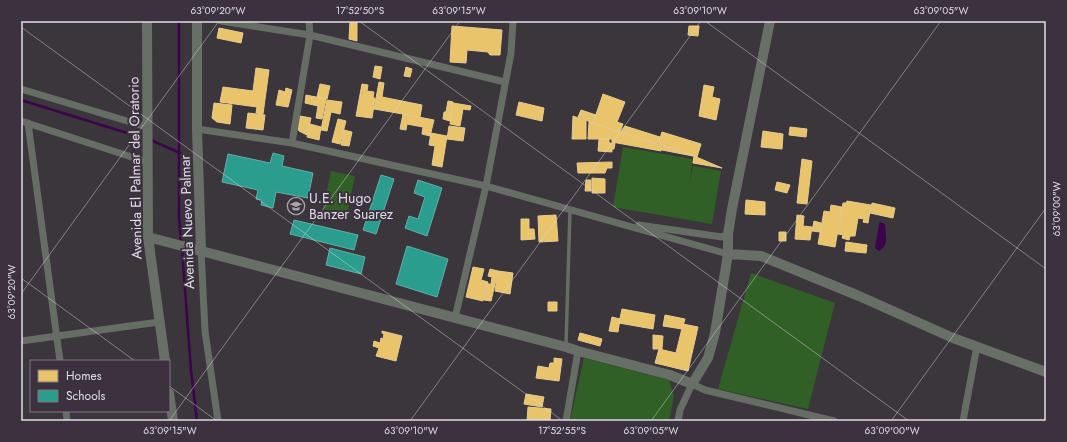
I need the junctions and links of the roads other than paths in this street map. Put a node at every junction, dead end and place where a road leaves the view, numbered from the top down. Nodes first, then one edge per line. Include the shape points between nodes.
1 (147, 21) edge
2 (197, 21) edge
3 (221, 21) edge
4 (310, 21) edge
5 (514, 21) edge
6 (770, 21) edge
7 (310, 35) junction
8 (505, 82) junction
9 (21, 89) edge
10 (25, 122) edge
11 (147, 127) junction
12 (197, 129) junction
13 (292, 143) junction
14 (147, 162) junction
15 (486, 186) junction
16 (570, 209) junction
17 (610, 221) junction
18 (728, 234) junction
19 (148, 237) junction
20 (201, 250) junction
21 (728, 254) junction
22 (455, 318) junction
23 (159, 322) junction
24 (58, 336) junction
25 (21, 341) edge
26 (977, 346) junction
27 (566, 347) junction
28 (578, 351) junction
29 (60, 360) edge
30 (164, 360) edge
31 (1046, 372) edge
32 (692, 384) junction
33 (170, 400) edge
34 (173, 421) edge
35 (218, 421) edge
36 (566, 421) edge
37 (678, 421) edge
38 (834, 421) edge
39 (962, 421) edge

1 - 11 main road, Avenida El Palmar del Oratorio
2 - 12 main road, Avenida Nuevo Palmar
3 - 7 street
4 - 7 street
5 - 8 street
6 - 18 main road
7 - 8 street
7 - 13 street
8 - 15 street
9 - 11 street
10 - 14 street
10 - 24 street
11 - 14 main road, Avenida El Palmar del Oratorio
12 - 13 street
12 - 20 main road, Avenida Nuevo Palmar
13 - 15 street
14 - 19 main road, Avenida El Palmar del Oratorio
15 - 16 street
15 - 22 street
16 - 17 street
16 - 27 lane
17 - 18 street via 722,237
17 - 21 street
18 - 21 main road
19 - 20 main road
19 - 23 main road, Avenida El Palmar del Oratorio
20 - 22 main road
20 - 35 street, Avenida Nuevo Palmar via 205,331
21 - 26 main road via 761,256
21 - 32 main road via 715,333 708,358
22 - 27 main road
23 - 24 street
23 - 30 main road, Avenida El Palmar del Oratorio
24 - 25 street
24 - 29 street
26 - 31 main road
26 - 39 street
27 - 28 main road
28 - 32 main road via 670,375
28 - 36 street
32 - 37 street via 680,410
32 - 38 street via 705,390
33 - 34 main road

